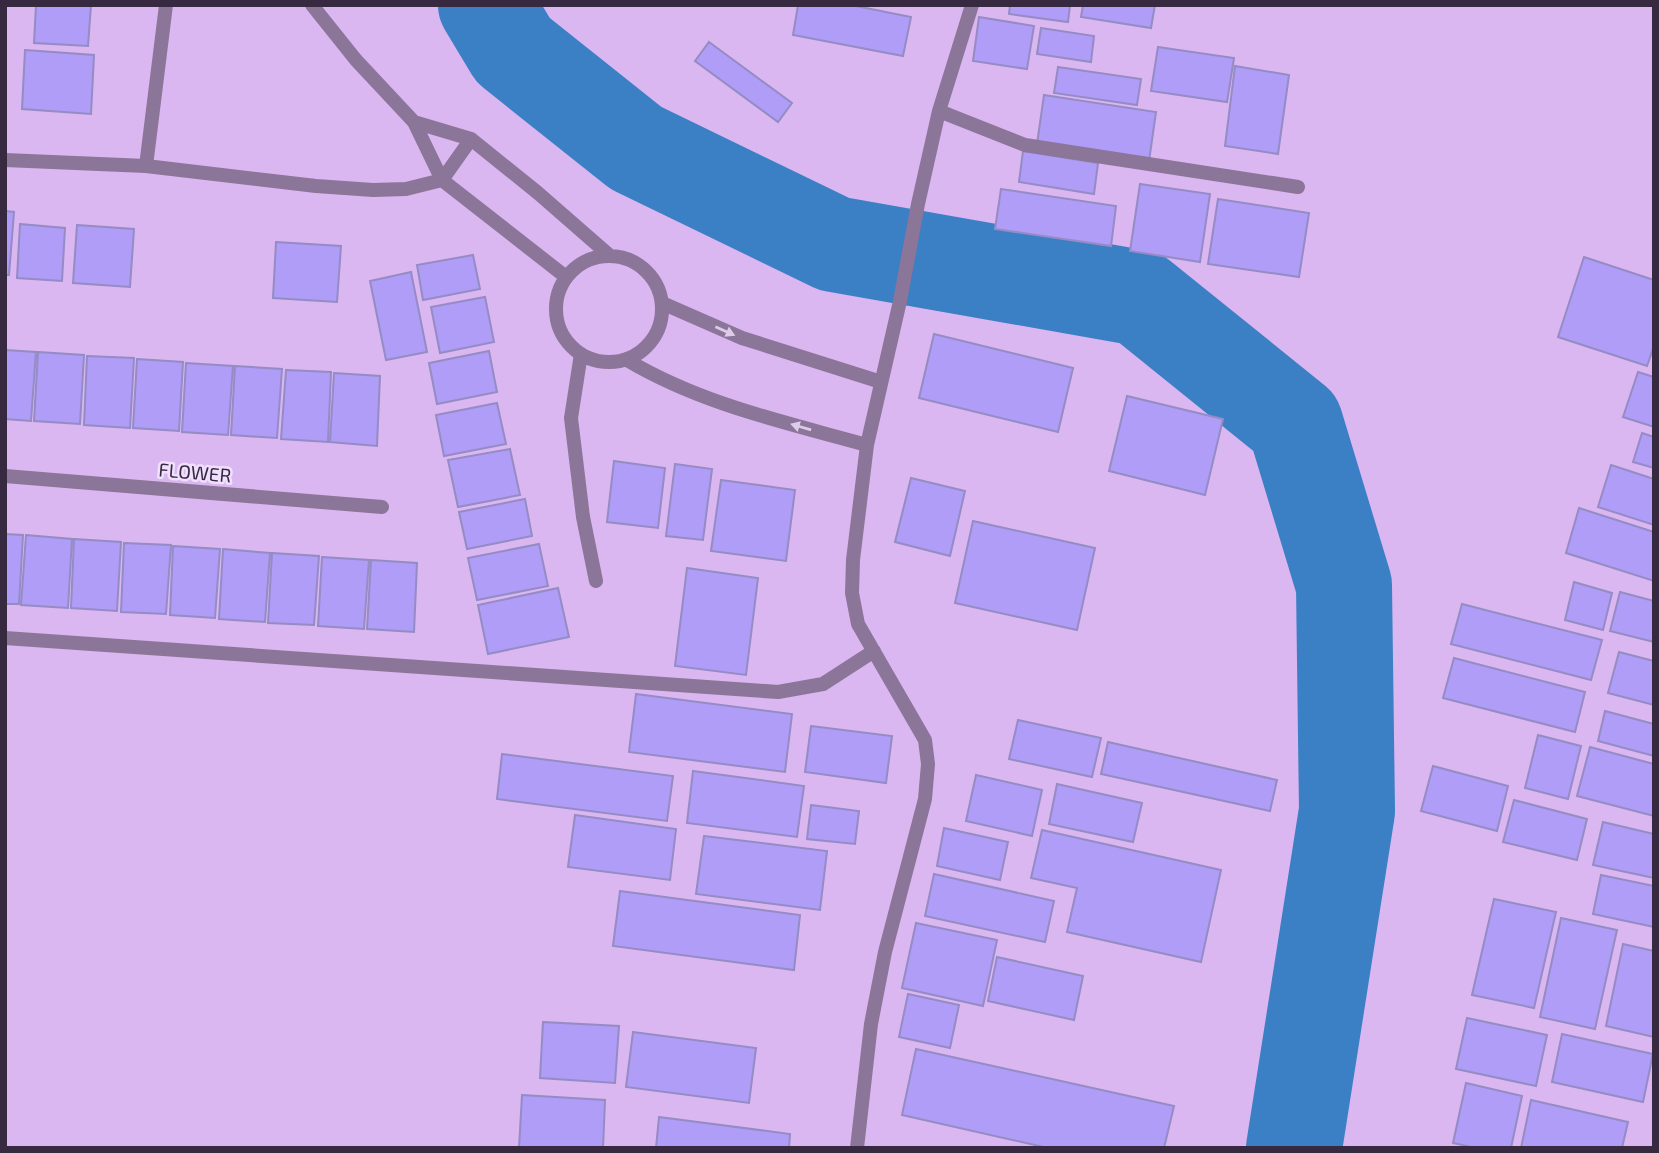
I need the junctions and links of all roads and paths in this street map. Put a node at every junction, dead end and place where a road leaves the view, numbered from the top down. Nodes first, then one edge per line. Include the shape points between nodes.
1 (166, 5) edge
2 (312, 5) edge
3 (972, 5) edge
4 (939, 111) junction
5 (414, 122) junction
6 (471, 139) junction
7 (5, 160) edge
8 (146, 166) junction
9 (442, 180) junction
10 (1298, 187) dead end
11 (609, 255) junction
12 (566, 277) junction
13 (662, 303) junction
14 (580, 354) junction
15 (627, 360) junction
16 (881, 382) junction
17 (867, 445) junction
18 (5, 476) edge
19 (382, 507) dead end
20 (596, 581) dead end
21 (5, 638) edge
22 (874, 652) junction
23 (857, 1148) edge

1 - 8 street
2 - 5 street
3 - 4 street
4 - 10 street via 1025,145
4 - 16 street
5 - 6 street
5 - 9 street
6 - 9 street
6 - 11 street
7 - 8 street
8 - 9 street via 373,190 406,189
9 - 12 street
11 - 12 street via 585,261
11 - 13 street via 634,262 653,279
12 - 14 street via 558,292 558,327
13 - 15 street via 660,327 648,347
13 -> 16 street via 742,338
14 - 15 street via 596,361
14 - 20 street via 570,418
17 -> 15 street via 727,406
16 - 17 street
17 - 22 street via 852,593 858,624
18 - 19 street, FLOWER
21 - 22 street via 778,692 823,684
22 - 23 street via 925,740 928,764 925,799 871,1024

